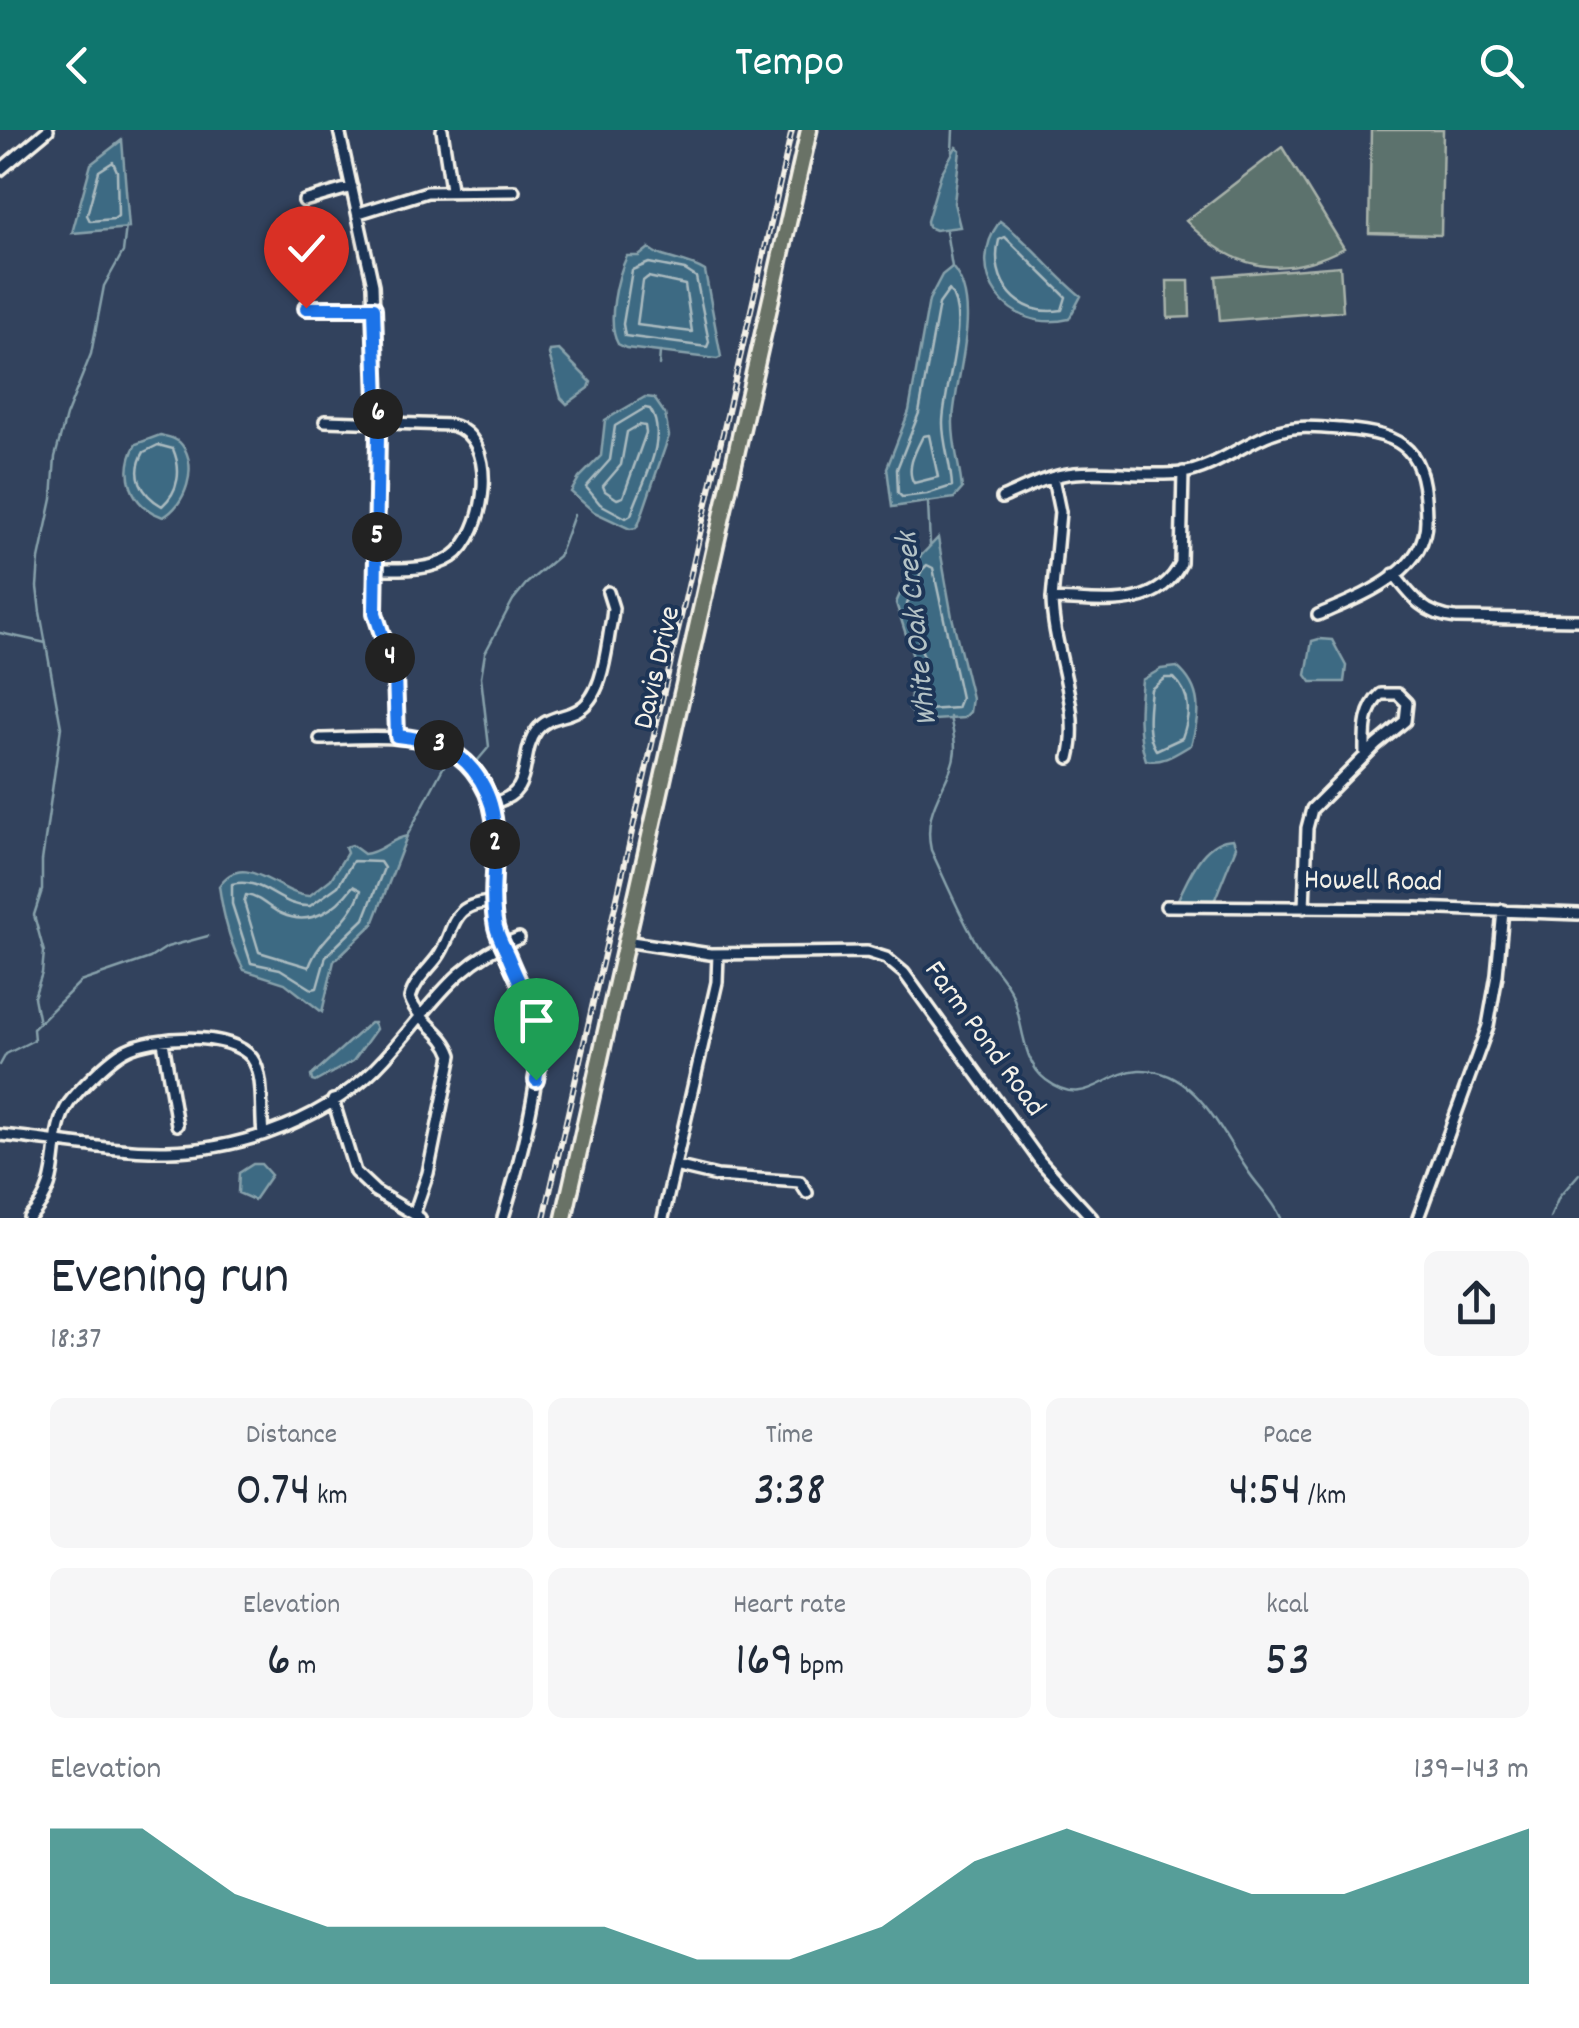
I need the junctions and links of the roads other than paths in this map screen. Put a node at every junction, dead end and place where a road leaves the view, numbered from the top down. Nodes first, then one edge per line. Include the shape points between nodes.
1 (48, 130) edge
2 (339, 130) edge
3 (442, 130) edge
4 (809, 130) edge
5 (0, 170) edge
6 (352, 188) junction
7 (451, 190) junction
8 (514, 191) dead end
9 (304, 200) dead end
10 (359, 213) junction
11 (306, 308) dead end
12 (374, 308) junction
13 (325, 421) dead end
14 (378, 424) junction
15 (1183, 472) junction
16 (1053, 478) junction
17 (1002, 498) dead end
18 (376, 568) junction
19 (1394, 574) junction
20 (608, 592) dead end
21 (1052, 599) junction
22 (1318, 615) dead end
23 (1579, 620) edge
24 (397, 736) junction
25 (320, 739) dead end
26 (1365, 756) junction
27 (1069, 758) dead end
28 (492, 803) junction
29 (495, 902) junction
30 (1166, 906) dead end
31 (1304, 908) junction
32 (1502, 910) junction
33 (1579, 914) edge
34 (518, 938) dead end
35 (625, 941) junction
36 (503, 944) junction
37 (718, 954) junction
38 (422, 1018) junction
39 (163, 1042) junction
40 (333, 1100) junction
41 (178, 1125) dead end
42 (264, 1134) junction
43 (0, 1135) edge
44 (58, 1140) junction
45 (675, 1166) junction
46 (807, 1193) dead end
47 (417, 1216) edge
48 (29, 1218) edge
49 (503, 1218) edge
50 (564, 1218) edge
51 (663, 1218) edge
52 (1092, 1218) edge
53 (1418, 1218) edge

1 - 5 street
2 - 6 street
3 - 7 street
4 - 35 main road, Davis Drive
6 - 9 street
6 - 10 street
7 - 8 street
7 - 10 street
10 - 12 street
11 - 12 street
12 - 14 street
13 - 14 street
14 - 18 street
14 - 18 street via 460,428 478,445 482,479 476,524 460,551 430,566
15 - 16 street
15 - 19 street via 1292,428 1387,435 1414,456 1426,516 1419,550
15 - 21 street via 1183,548 1167,583 1130,600
16 - 17 street
16 - 21 street via 1060,512
18 - 24 street via 375,613 395,674
19 - 22 street via 1357,600
19 - 23 street via 1421,606 1446,617
20 - 28 street via 612,618 592,697 539,728 517,790
21 - 27 street via 1074,736
24 - 25 street
24 - 28 street via 458,756
26 - 26 street via 1405,721 1402,696 1387,692 1372,704
26 - 31 street via 1308,818
28 - 29 street
29 - 36 street
29 - 38 street via 471,906 453,921 440,954 413,988 410,998
30 - 31 street, Howell Road
31 - 32 street, Howell Road
32 - 33 street, Howell Road
32 - 53 street via 1488,1026
34 - 36 street
35 - 37 street, Farm Pond Road
35 - 50 main road, Davis Drive
36 - 38 street via 458,972
36 - 49 street via 535,1018 541,1052
37 - 45 street
37 - 52 street, Farm Pond Road via 848,951 894,962 1040,1160
38 - 40 street via 380,1064
38 - 47 street via 448,1044 452,1067
39 - 41 street
39 - 42 street via 212,1040 252,1058
39 - 44 street via 126,1050 85,1086 68,1104
40 - 42 street
40 - 47 street via 355,1172
42 - 44 street via 163,1152
43 - 44 street
44 - 48 street via 49,1191
45 - 46 street via 800,1182
45 - 51 street

